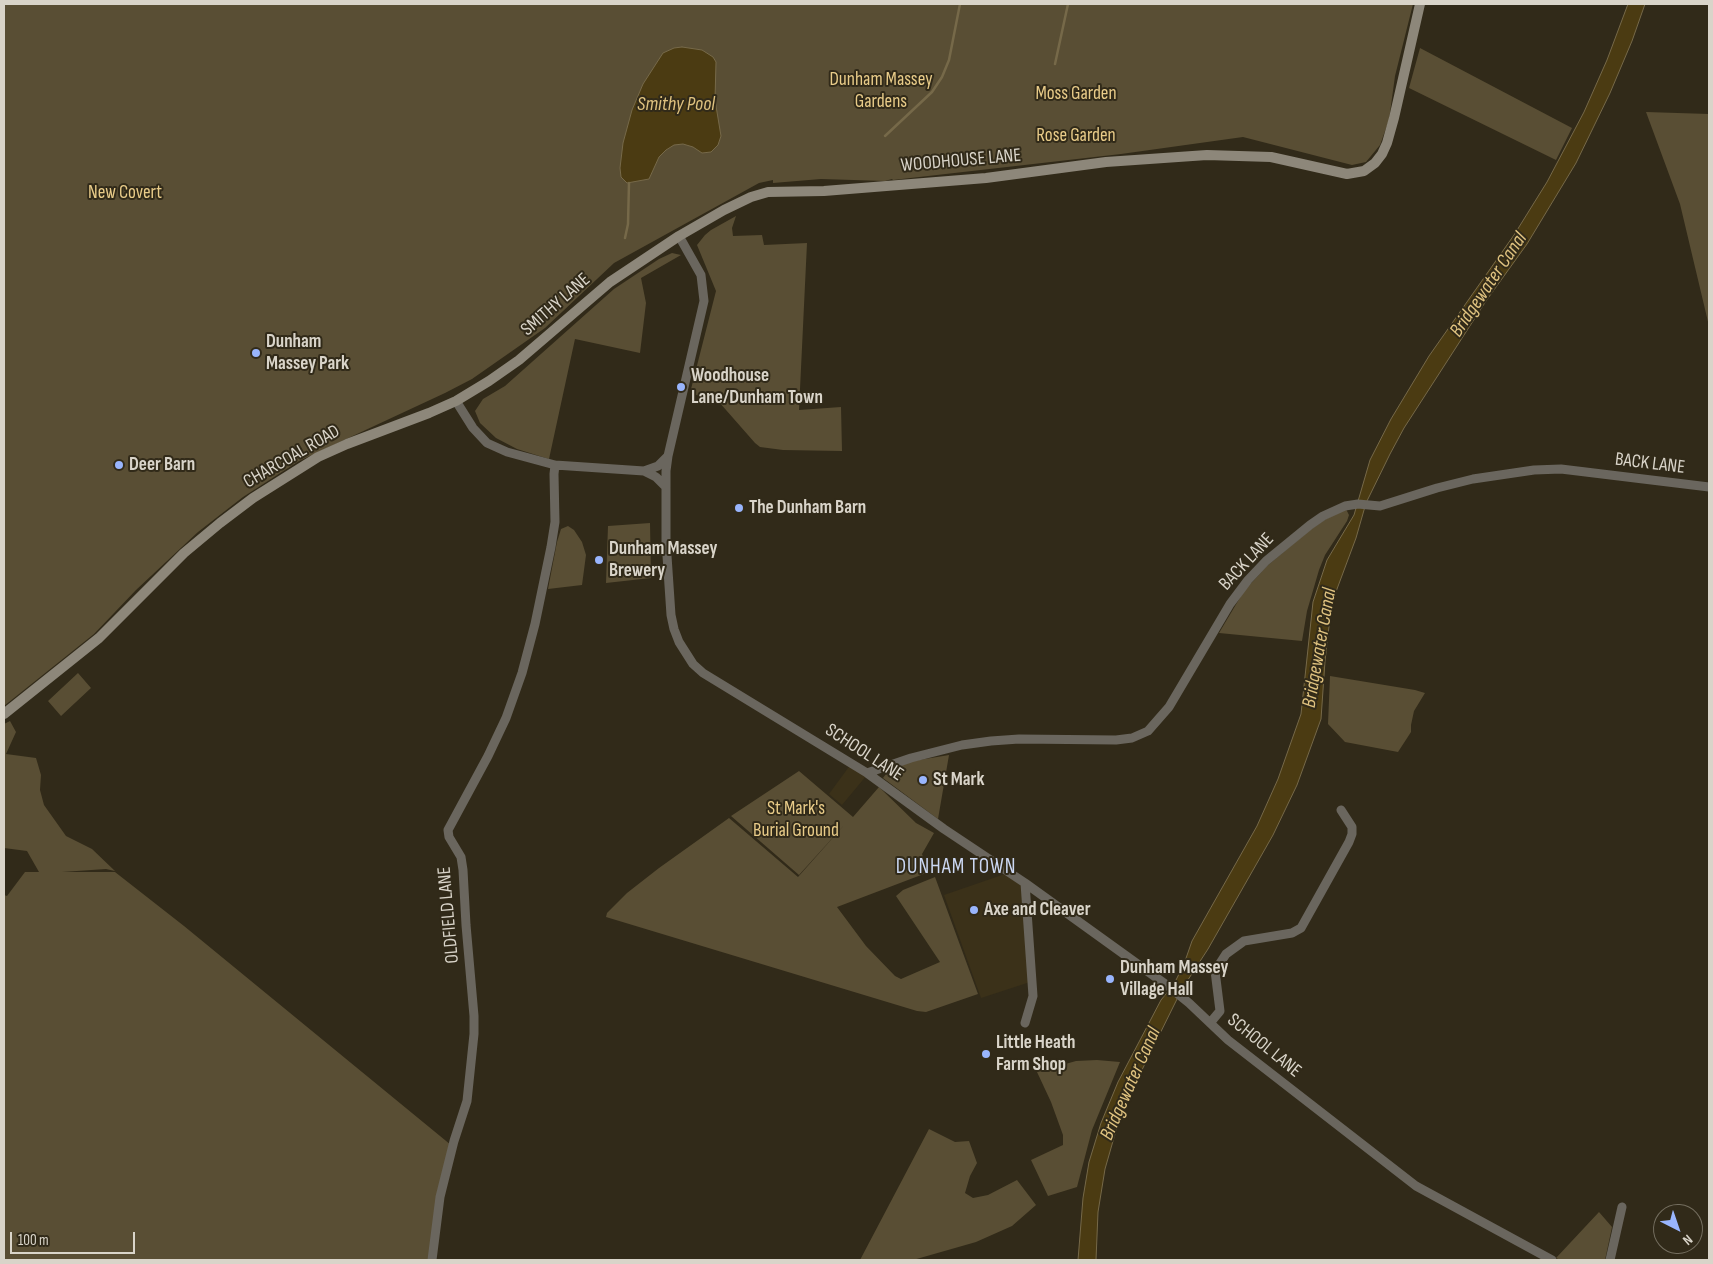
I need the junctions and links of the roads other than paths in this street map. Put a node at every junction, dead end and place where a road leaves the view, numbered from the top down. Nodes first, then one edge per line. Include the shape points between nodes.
1 (1420, 4) edge
2 (679, 236) junction
3 (456, 401) junction
4 (668, 456) junction
5 (556, 465) junction
6 (644, 471) junction
7 (666, 487) junction
8 (1709, 487) edge
9 (4, 714) edge
10 (867, 772) junction
11 (1341, 810) dead end
12 (1025, 883) junction
13 (1025, 1023) dead end
14 (1210, 1023) junction
15 (1622, 1208) dead end
16 (432, 1260) edge
17 (1552, 1260) edge
18 (1610, 1260) edge

1 - 2 main road, WOODHOUSE LANE via 1387,143 1375,163 1364,171 1347,174 1271,157 1207,155 1106,162 986,178 824,191 768,192 724,210
2 - 3 main road, SMITHY LANE via 610,282 519,360
2 - 4 street via 701,275 704,301
3 - 5 street via 473,428 487,442 507,452
3 - 9 main road, CHARCOAL ROAD via 318,457 253,498 184,553 99,638
4 - 6 street via 658,466
4 - 7 street, SCHOOL LANE
5 - 6 street
5 - 16 street, OLDFIELD LANE via 552,547 522,673 506,718 448,830 461,857 463,870 474,1034 467,1101 440,1197
6 - 7 street
7 - 10 street, SCHOOL LANE via 671,615 685,653 703,673
8 - 10 street, BACK LANE via 1561,469 1534,470 1473,479 1375,506 1354,504 1336,508 1266,560 1248,580 1230,604 1169,707 1148,731 1116,740 1019,739 972,744
10 - 12 street, SCHOOL LANE
11 - 14 street via 1352,827 1352,834 1301,928 1292,933 1244,940 1226,954 1215,971 1220,1011
12 - 13 street via 1033,996
12 - 14 street, SCHOOL LANE via 1168,986
14 - 17 street, SCHOOL LANE via 1416,1186
15 - 18 street

